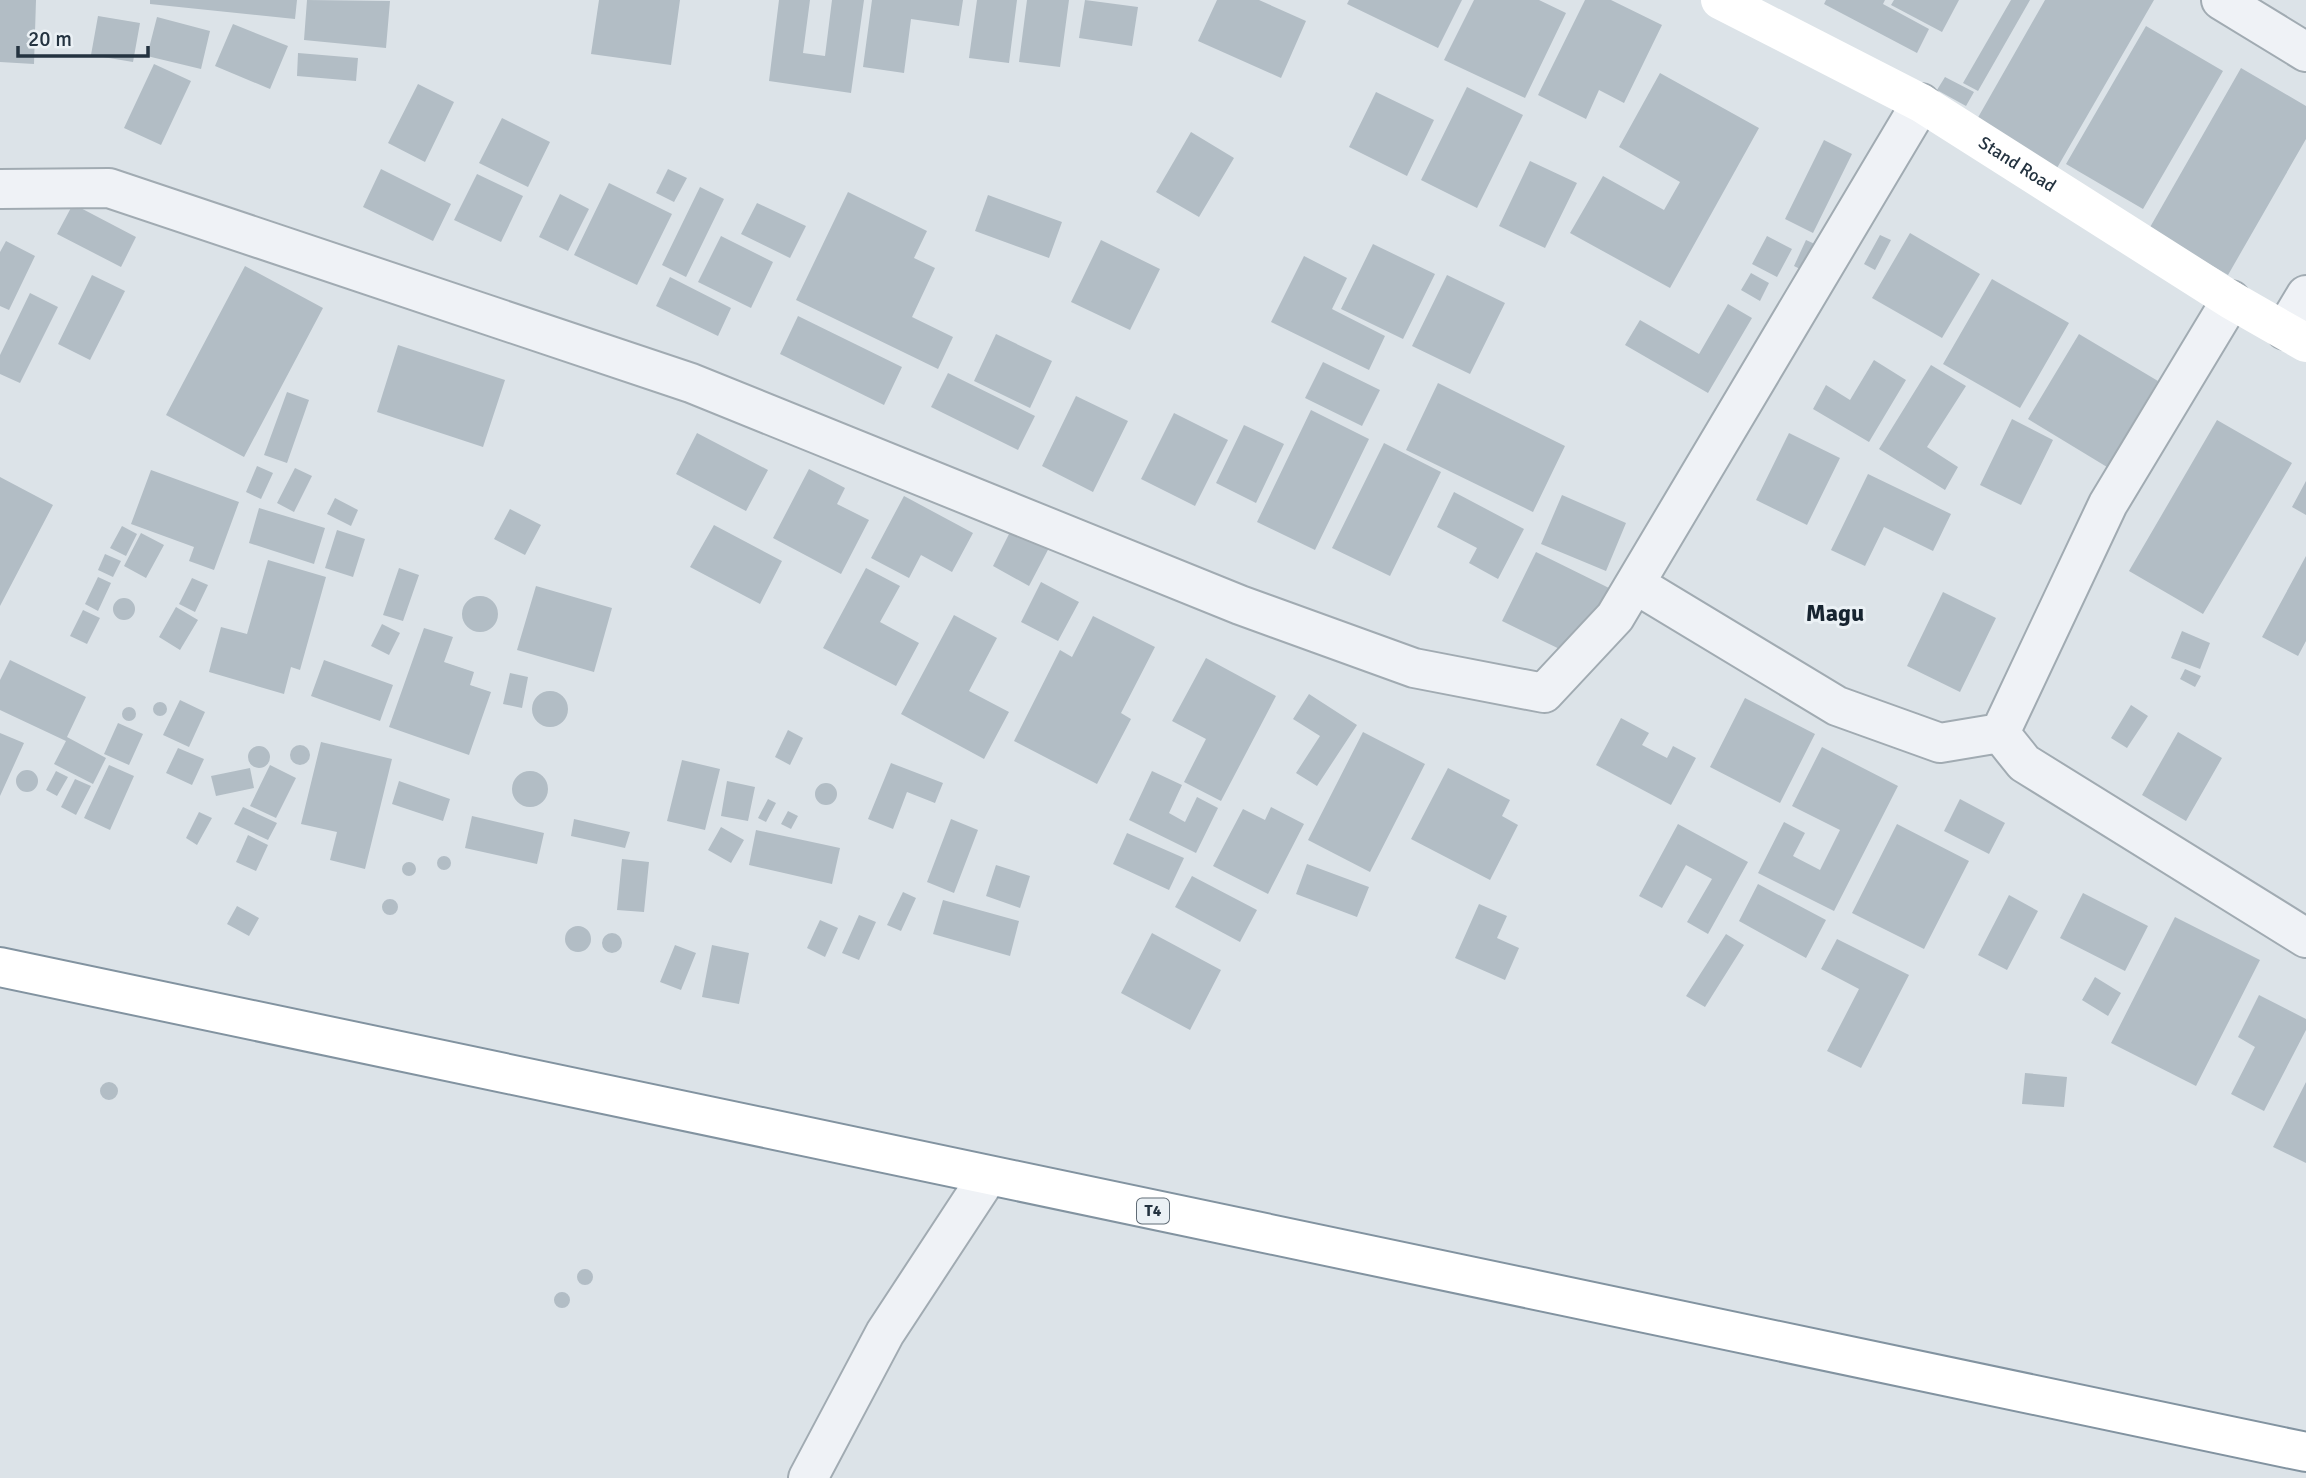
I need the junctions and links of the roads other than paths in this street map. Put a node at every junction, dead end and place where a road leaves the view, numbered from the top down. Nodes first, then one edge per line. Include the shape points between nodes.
1 (1720, 0) edge
2 (2221, 0) edge
3 (2306, 52) edge
4 (1921, 103) junction
5 (0, 189) edge
6 (2306, 295) edge
7 (2231, 300) junction
8 (2295, 337) edge
9 (1635, 584) junction
10 (2000, 733) junction
11 (2306, 938) edge
12 (0, 967) edge
13 (988, 1177) junction
14 (2306, 1452) edge
15 (808, 1478) edge

1 - 4 main road, Stand Road
2 - 3 street
4 - 7 main road, Stand Road
4 - 9 street
5 - 9 street via 109,188 691,383 1240,605 1414,668 1544,693 1615,618
6 - 8 street
7 - 8 main road, Stand Road
7 - 10 street via 2108,504
9 - 10 street via 1837,706 1940,743
10 - 11 street via 2024,763
12 - 13 main road, T4
13 - 14 main road, T4
13 - 15 street via 885,1333

